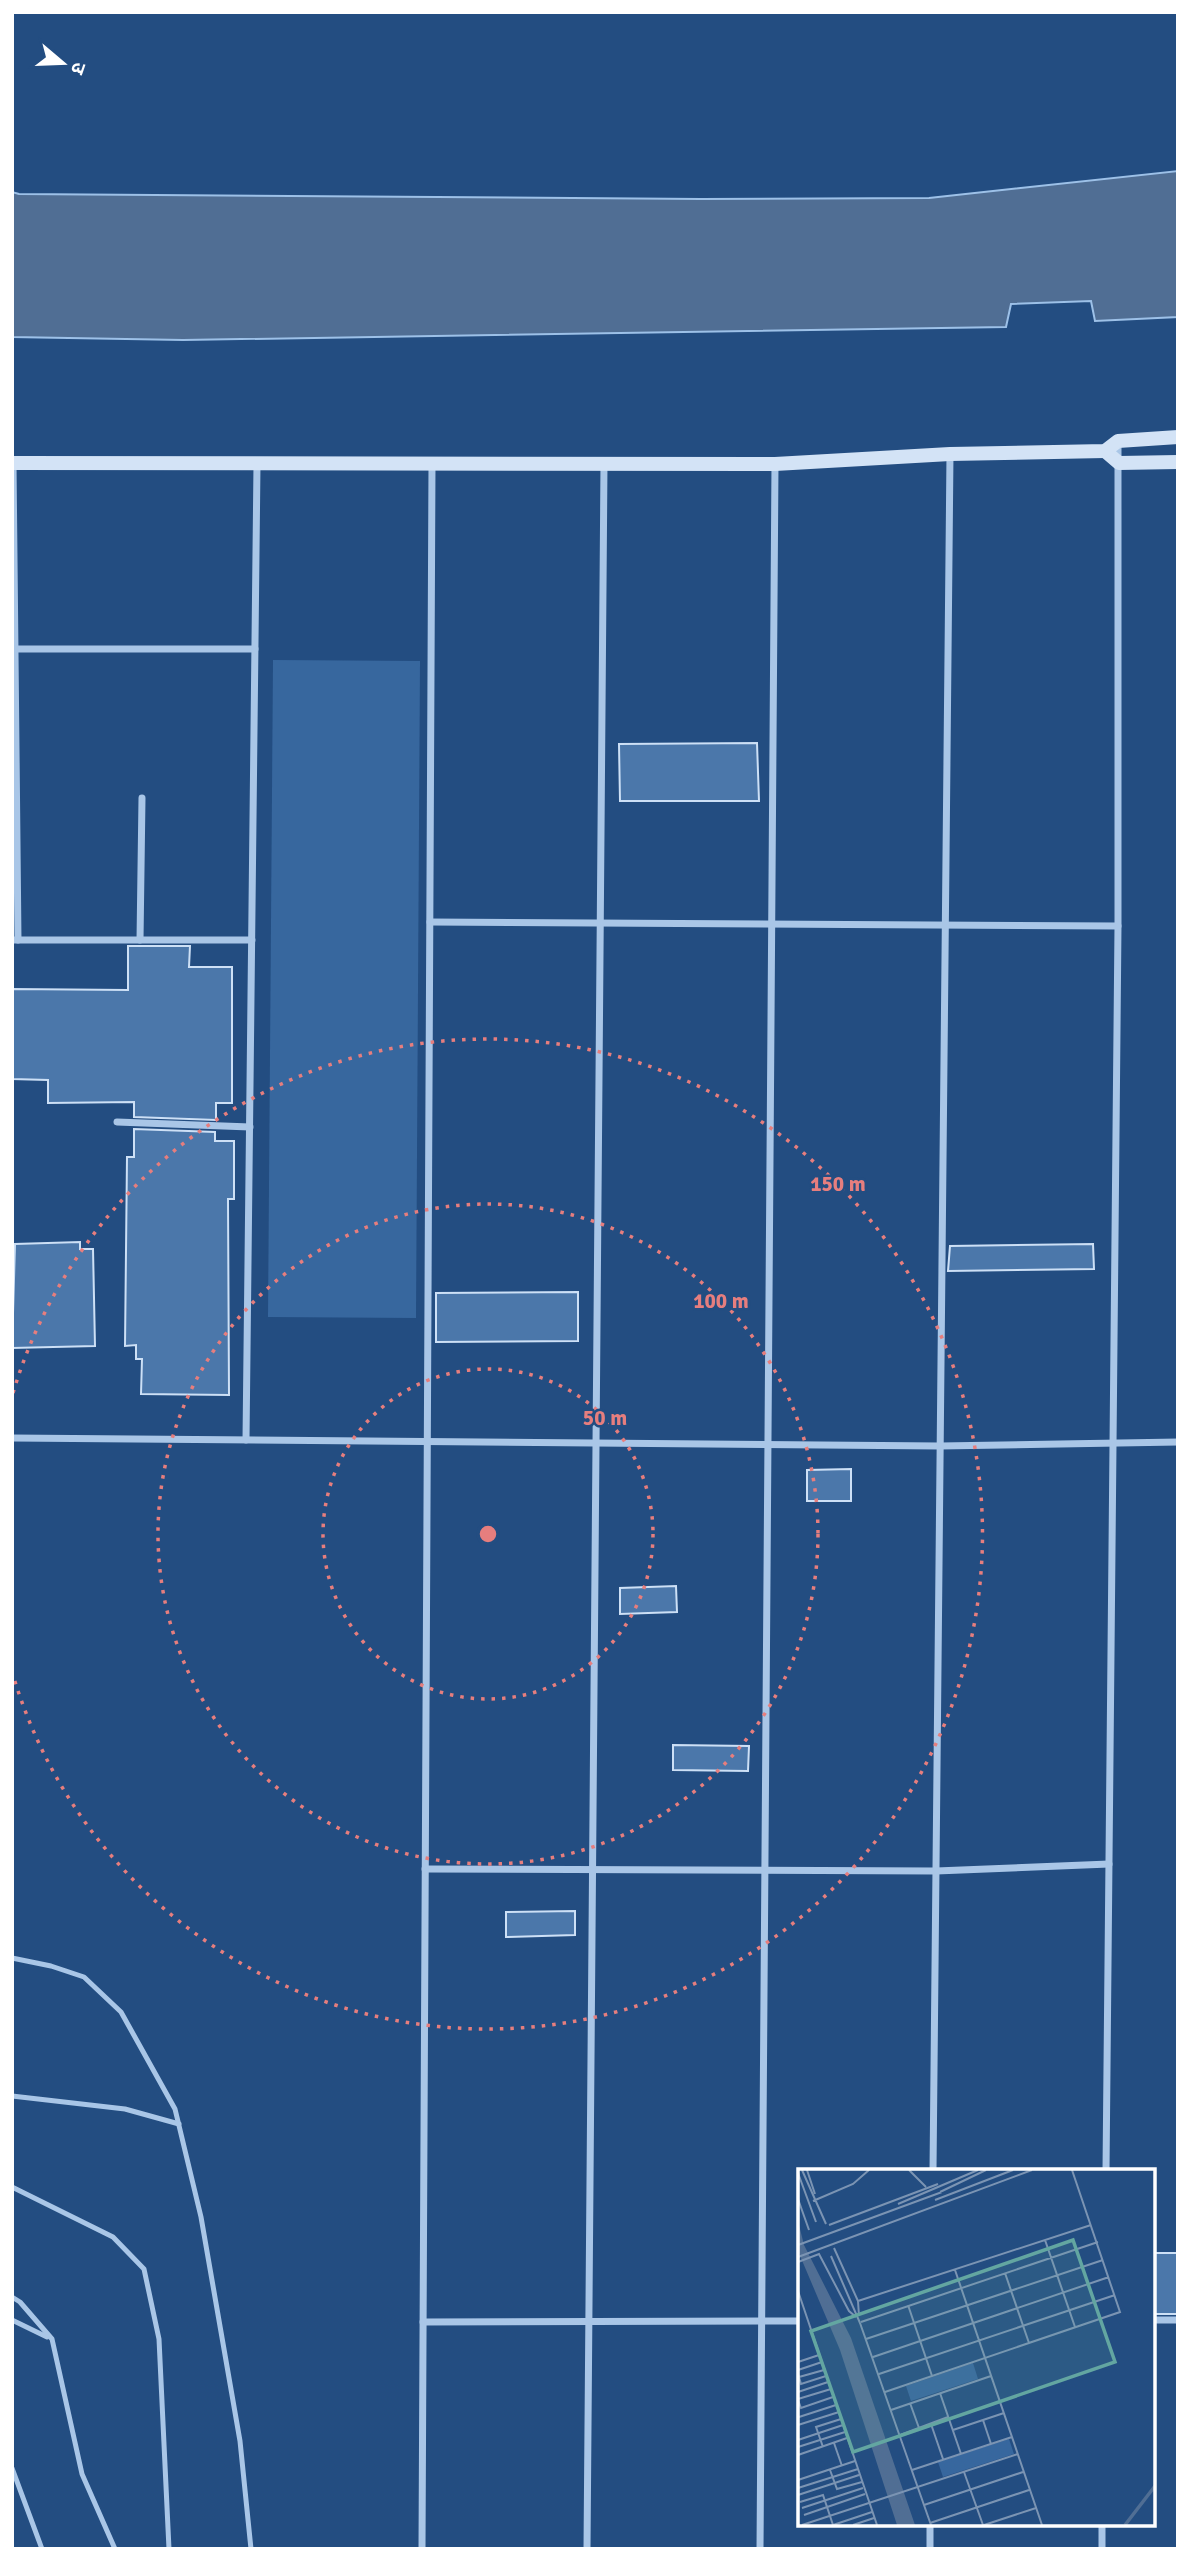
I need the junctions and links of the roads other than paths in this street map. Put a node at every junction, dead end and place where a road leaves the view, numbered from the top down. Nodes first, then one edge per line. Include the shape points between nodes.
1 (1175, 434) edge
2 (1118, 441) junction
3 (1105, 451) junction
4 (950, 454) junction
5 (13, 463) edge
6 (1119, 463) junction
7 (257, 464) junction
8 (432, 464) junction
9 (604, 464) junction
10 (775, 464) junction
11 (1175, 464) edge
12 (15, 649) junction
13 (255, 649) junction
14 (14, 765) edge
15 (142, 798) dead end
16 (430, 922) junction
17 (600, 923) junction
18 (772, 924) junction
19 (944, 925) junction
20 (1118, 926) junction
21 (15, 940) edge
22 (140, 940) junction
23 (252, 940) junction
24 (117, 1122) dead end
25 (250, 1127) junction
26 (12, 1438) edge
27 (246, 1440) junction
28 (428, 1441) junction
29 (1178, 1442) edge
30 (596, 1443) junction
31 (768, 1444) junction
32 (1113, 1444) junction
33 (940, 1446) junction
34 (1109, 1864) junction
35 (425, 1868) junction
36 (592, 1869) junction
37 (765, 1870) junction
38 (936, 1871) junction
39 (12, 1958) edge
40 (12, 2096) edge
41 (179, 2124) junction
42 (933, 2169) edge
43 (1106, 2169) edge
44 (12, 2187) edge
45 (12, 2297) edge
46 (12, 2320) edge
47 (1155, 2320) edge
48 (1178, 2320) edge
49 (762, 2321) junction
50 (798, 2321) edge
51 (423, 2322) junction
52 (589, 2322) junction
53 (52, 2339) junction
54 (12, 2468) edge
55 (930, 2526) edge
56 (1102, 2526) edge
57 (42, 2549) edge
58 (115, 2549) edge
59 (169, 2549) edge
60 (251, 2549) edge
61 (422, 2549) edge
62 (587, 2549) edge
63 (760, 2549) edge
64 (930, 2549) edge
65 (1102, 2549) edge

1 - 2 street
2 - 3 street
2 - 6 street
3 - 4 street
3 - 6 street
4 - 10 street
4 - 19 street
5 - 7 street
5 - 12 street
6 - 11 street
6 - 20 street
7 - 8 street
7 - 13 street
8 - 9 street
8 - 16 street
9 - 10 street
9 - 17 street
10 - 18 street
12 - 13 street
12 - 14 street
13 - 23 street
14 - 21 street
15 - 22 street
16 - 17 street
16 - 28 street
17 - 18 street
17 - 30 street
18 - 19 street
18 - 31 street
19 - 20 street
19 - 33 street
20 - 32 street
21 - 22 street
22 - 23 street
23 - 25 street
24 - 25 street
25 - 27 street
26 - 27 street
27 - 28 street
28 - 30 street
28 - 35 street
29 - 32 street
30 - 31 street
30 - 36 street
31 - 33 street
31 - 37 street
32 - 33 street
32 - 34 street
33 - 38 street
34 - 38 street
34 - 43 street
35 - 36 street
35 - 51 street
36 - 37 street
36 - 52 street
37 - 38 street
37 - 49 street
38 - 42 street
39 - 41 lane via 84,1977 121,2012
40 - 41 lane via 125,2109
41 - 60 lane via 201,2217 240,2441
44 - 59 lane via 113,2237 144,2269 159,2339
45 - 53 lane
46 - 53 lane
47 - 48 street
49 - 50 street
49 - 52 street
49 - 63 street
51 - 52 street
51 - 61 street
52 - 62 street
53 - 58 lane via 82,2474
54 - 57 lane
55 - 64 street
56 - 65 street

